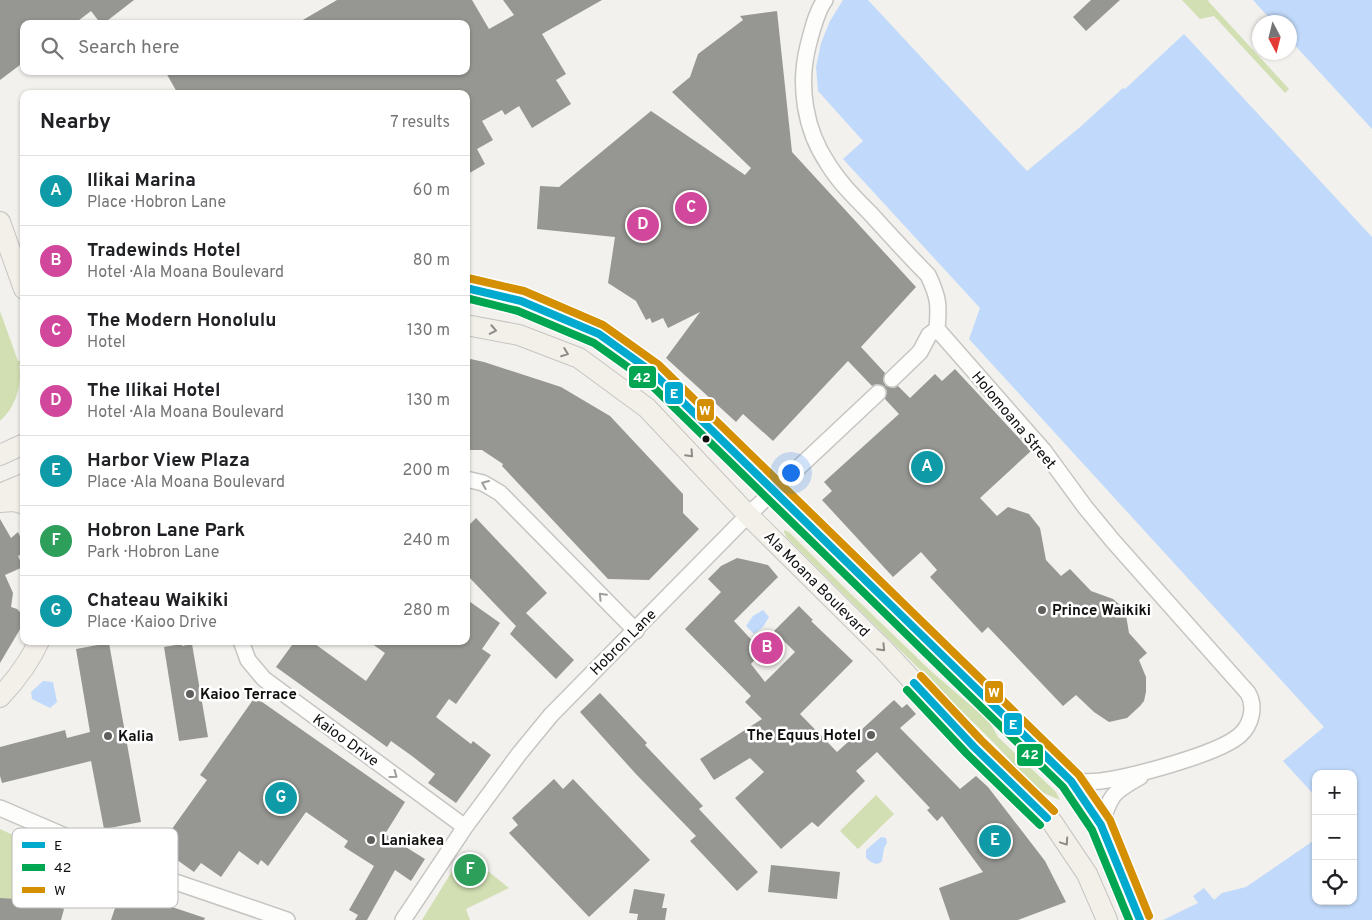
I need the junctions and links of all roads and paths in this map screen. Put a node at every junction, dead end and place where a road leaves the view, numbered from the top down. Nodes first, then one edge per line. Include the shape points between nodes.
1 (825, 0) edge
2 (0, 222) edge
3 (20, 279) edge
4 (470, 289) edge
5 (470, 326) edge
6 (937, 329) junction
7 (892, 379) dead end
8 (878, 393) dead end
9 (20, 446) edge
10 (0, 455) edge
11 (470, 480) edge
12 (20, 486) edge
13 (774, 491) junction
14 (0, 494) edge
15 (0, 502) edge
16 (20, 503) edge
17 (748, 515) junction
18 (636, 631) junction
19 (37, 645) edge
20 (242, 645) edge
21 (0, 697) edge
22 (1155, 769) junction
23 (1071, 781) junction
24 (0, 808) edge
25 (1101, 825) junction
26 (465, 827) junction
27 (46, 828) edge
28 (178, 883) edge
29 (287, 920) edge
30 (403, 920) edge
31 (1107, 920) edge
32 (1140, 920) edge

1 - 6 street via 805,57 803,80 814,138 844,185 928,275 939,304
2 - 3 main road
4 - 13 main road via 521,300 599,334 652,372
5 -> 17 main road, Ala Moana Boulevard via 520,335 579,358 647,408
6 - 7 street via 929,335 920,352
6 - 22 street, Holomoana Street via 1044,451 1084,507 1250,698 1250,718 1239,736 1216,749
8 - 13 street, Hobron Lane
9 - 10 main road
18 -> 11 street via 500,492 483,482
12 - 14 main road
13 - 17 street, Hobron Lane
13 - 23 main road
15 - 16 main road
17 - 18 street, Hobron Lane
17 -> 31 main road, Ala Moana Boulevard via 884,650 974,747 1052,822 1087,874
18 - 26 street, Hobron Lane via 551,715
19 - 21 main road via 29,662
20 -> 26 street, Kaioo Drive via 248,660 262,678
22 - 23 street, Holomoana Street via 1103,780
22 - 25 street, Holomoana Street via 1117,790 1107,803
23 - 25 main road
24 - 27 street
25 - 32 main road
26 - 30 street, Hobron Lane
28 - 29 street

